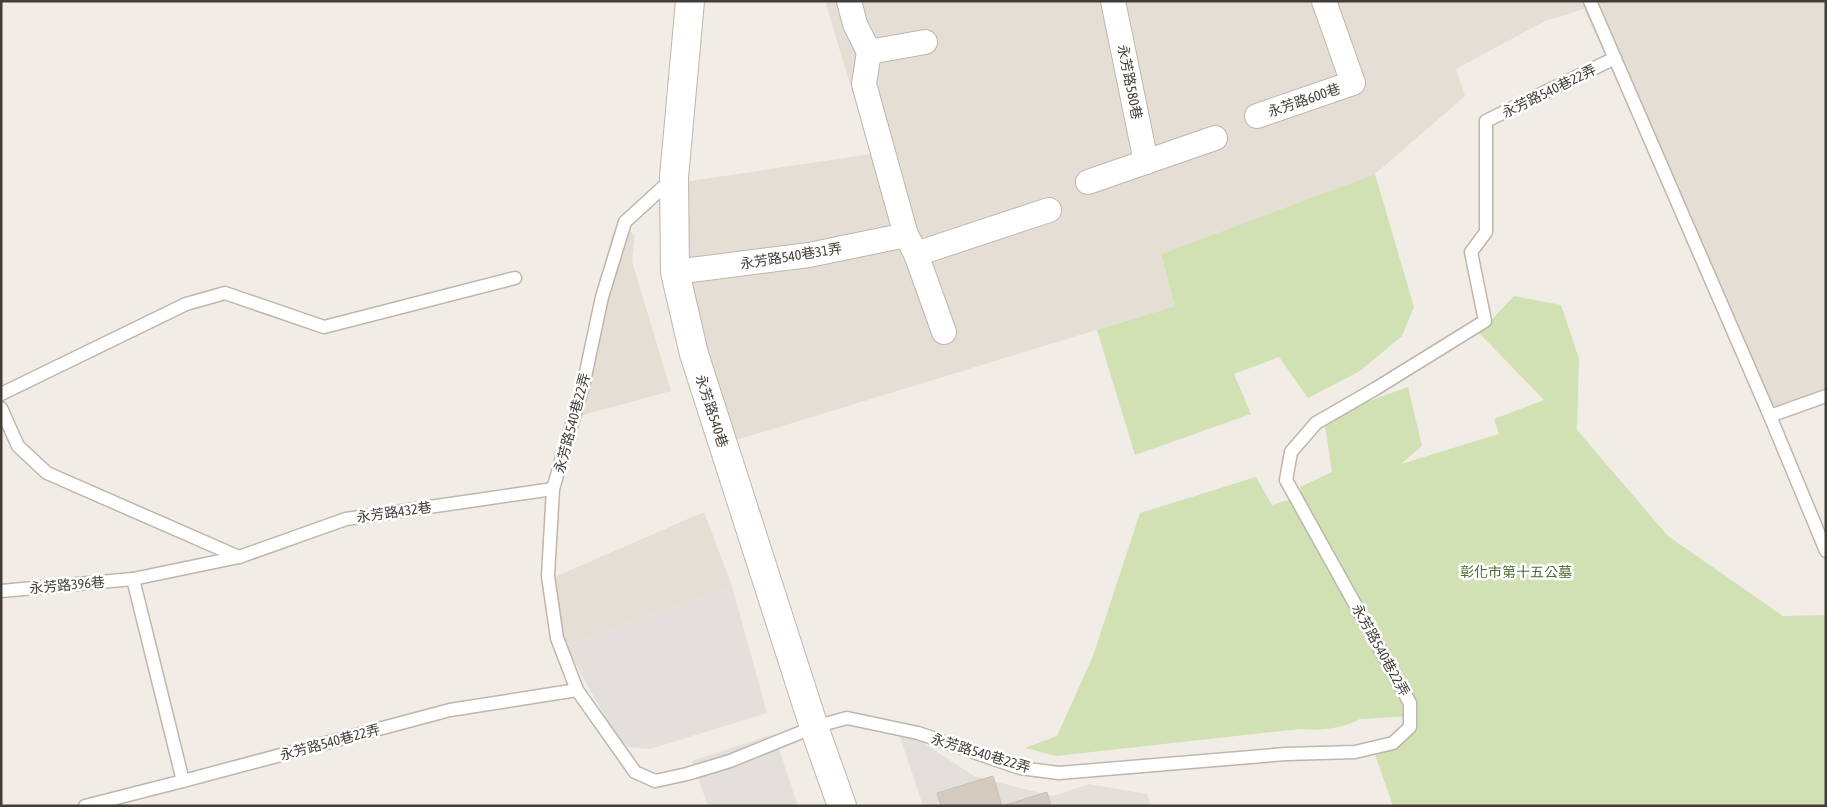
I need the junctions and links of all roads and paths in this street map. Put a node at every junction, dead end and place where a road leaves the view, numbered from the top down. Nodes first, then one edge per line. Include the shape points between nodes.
1 (690, 1) edge
2 (849, 1) edge
3 (1114, 1) edge
4 (1324, 1) edge
5 (1590, 1) edge
6 (925, 42) dead end
7 (869, 52) junction
8 (1615, 58) junction
9 (1257, 116) dead end
10 (1215, 138) dead end
11 (1146, 162) junction
12 (674, 178) junction
13 (1088, 182) dead end
14 (1050, 210) dead end
15 (911, 245) junction
16 (675, 272) junction
17 (515, 278) dead end
18 (944, 332) dead end
19 (1, 394) edge
20 (1826, 396) edge
21 (1, 408) edge
22 (1770, 416) junction
23 (553, 489) junction
24 (1826, 551) edge
25 (239, 556) junction
26 (133, 579) junction
27 (1, 591) edge
28 (577, 690) junction
29 (814, 727) junction
30 (183, 781) junction
31 (85, 806) edge
32 (842, 806) edge

1 - 12 street, 永芳路540巷
2 - 7 street via 855,24
3 - 11 street, 永芳路580巷
4 - 9 street, 永芳路600巷 via 1353,82
5 - 8 lane
6 - 7 street
7 - 15 street via 864,84
8 - 22 lane
8 - 29 lane, 永芳路540巷22弄 via 1486,121 1486,232 1470,252 1485,321 1316,423 1291,452 1286,480 1410,703 1410,727 1393,743 1355,752 1286,754 1059,773 1020,768 918,733 847,718
10 - 11 street
11 - 13 street
12 - 16 street, 永芳路540巷
12 - 23 lane, 永芳路540巷22弄 via 624,222 602,297 583,386
14 - 15 street, 永芳路540巷31弄
15 - 16 street, 永芳路540巷31弄 via 809,254
15 - 18 street
16 - 29 street, 永芳路540巷 via 694,354
17 - 19 lane via 324,327 224,293 186,304
20 - 22 lane
21 - 25 lane via 18,446 47,473
22 - 24 lane
23 - 25 lane, 永芳路432巷 via 346,518
23 - 28 lane, 永芳路540巷22弄 via 548,576 557,638
25 - 26 lane, 永芳路432巷
26 - 27 lane, 永芳路396巷
26 - 30 lane
28 - 29 lane, 永芳路540巷22弄 via 635,772 655,781 730,760
28 - 30 lane, 永芳路540巷22弄 via 450,710
29 - 32 street, 永芳路540巷
30 - 31 lane, 永芳路540巷22弄

